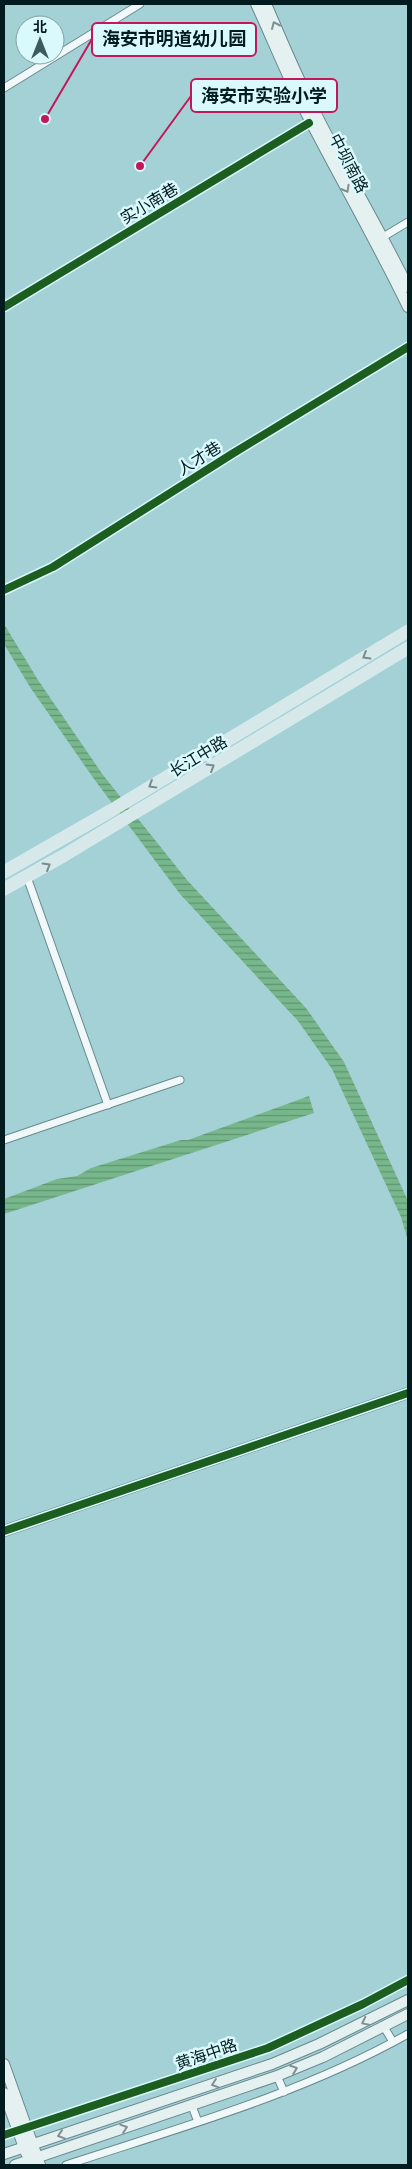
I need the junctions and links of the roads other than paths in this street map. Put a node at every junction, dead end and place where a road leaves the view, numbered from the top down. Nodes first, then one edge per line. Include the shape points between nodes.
1 (140, 4) edge
2 (256, 4) edge
3 (266, 4) edge
4 (4, 88) edge
5 (306, 95) junction
6 (308, 123) junction
7 (345, 170) junction
8 (408, 222) edge
9 (383, 237) junction
10 (408, 287) edge
11 (4, 307) edge
12 (408, 307) edge
13 (408, 347) edge
14 (4, 590) edge
15 (408, 631) edge
16 (408, 648) edge
17 (4, 872) edge
18 (27, 877) junction
19 (4, 889) edge
20 (180, 1080) dead end
21 (108, 1105) junction
22 (4, 1140) edge
23 (408, 1393) edge
24 (4, 1531) edge
25 (408, 1980) edge
26 (408, 2000) edge
27 (408, 2014) edge
28 (384, 2027) junction
29 (408, 2034) edge
30 (393, 2042) junction
31 (4, 2064) edge
32 (277, 2076) junction
33 (183, 2077) junction
34 (4, 2092) edge
35 (284, 2092) junction
36 (188, 2093) junction
37 (192, 2106) junction
38 (198, 2122) junction
39 (22, 2129) junction
40 (4, 2135) edge
41 (28, 2146) junction
42 (4, 2154) edge
43 (34, 2162) edge
44 (15, 2165) edge
45 (66, 2165) edge

1 - 4 street
2 -> 12 street, 中坝南路 via 299,99
5 -> 3 street, 中坝南路
5 - 6 street via 299,102
5 - 7 street, 中坝南路
6 - 7 street via 334,171
6 - 11 street, 实小南巷
7 - 9 street, 中坝南路
8 - 9 street
9 - 10 street, 中坝南路
13 - 14 street, 人才巷 via 53,567
15 -> 17 main road, 长江中路
18 -> 16 main road, 长江中路
18 - 19 main road, 长江中路
18 - 21 street
20 - 21 street
21 - 22 street
23 - 24 street
25 - 33 street, 黄海中路 via 268,2048
26 -> 36 street, 黄海中路 via 280,2061
27 - 28 street
28 - 30 street
32 -> 28 street
29 - 30 street
30 - 35 street via 356,2062
31 - 39 street
32 - 35 street
32 - 37 street
33 - 36 street
33 - 39 street, 黄海中路
34 - 39 street
35 - 38 street
36 -> 41 street, 黄海中路
37 - 38 street
43 -> 37 street
38 - 45 street
39 - 40 street, 黄海中路
39 - 41 street
41 - 42 street, 黄海中路
41 - 43 street
43 - 44 street

